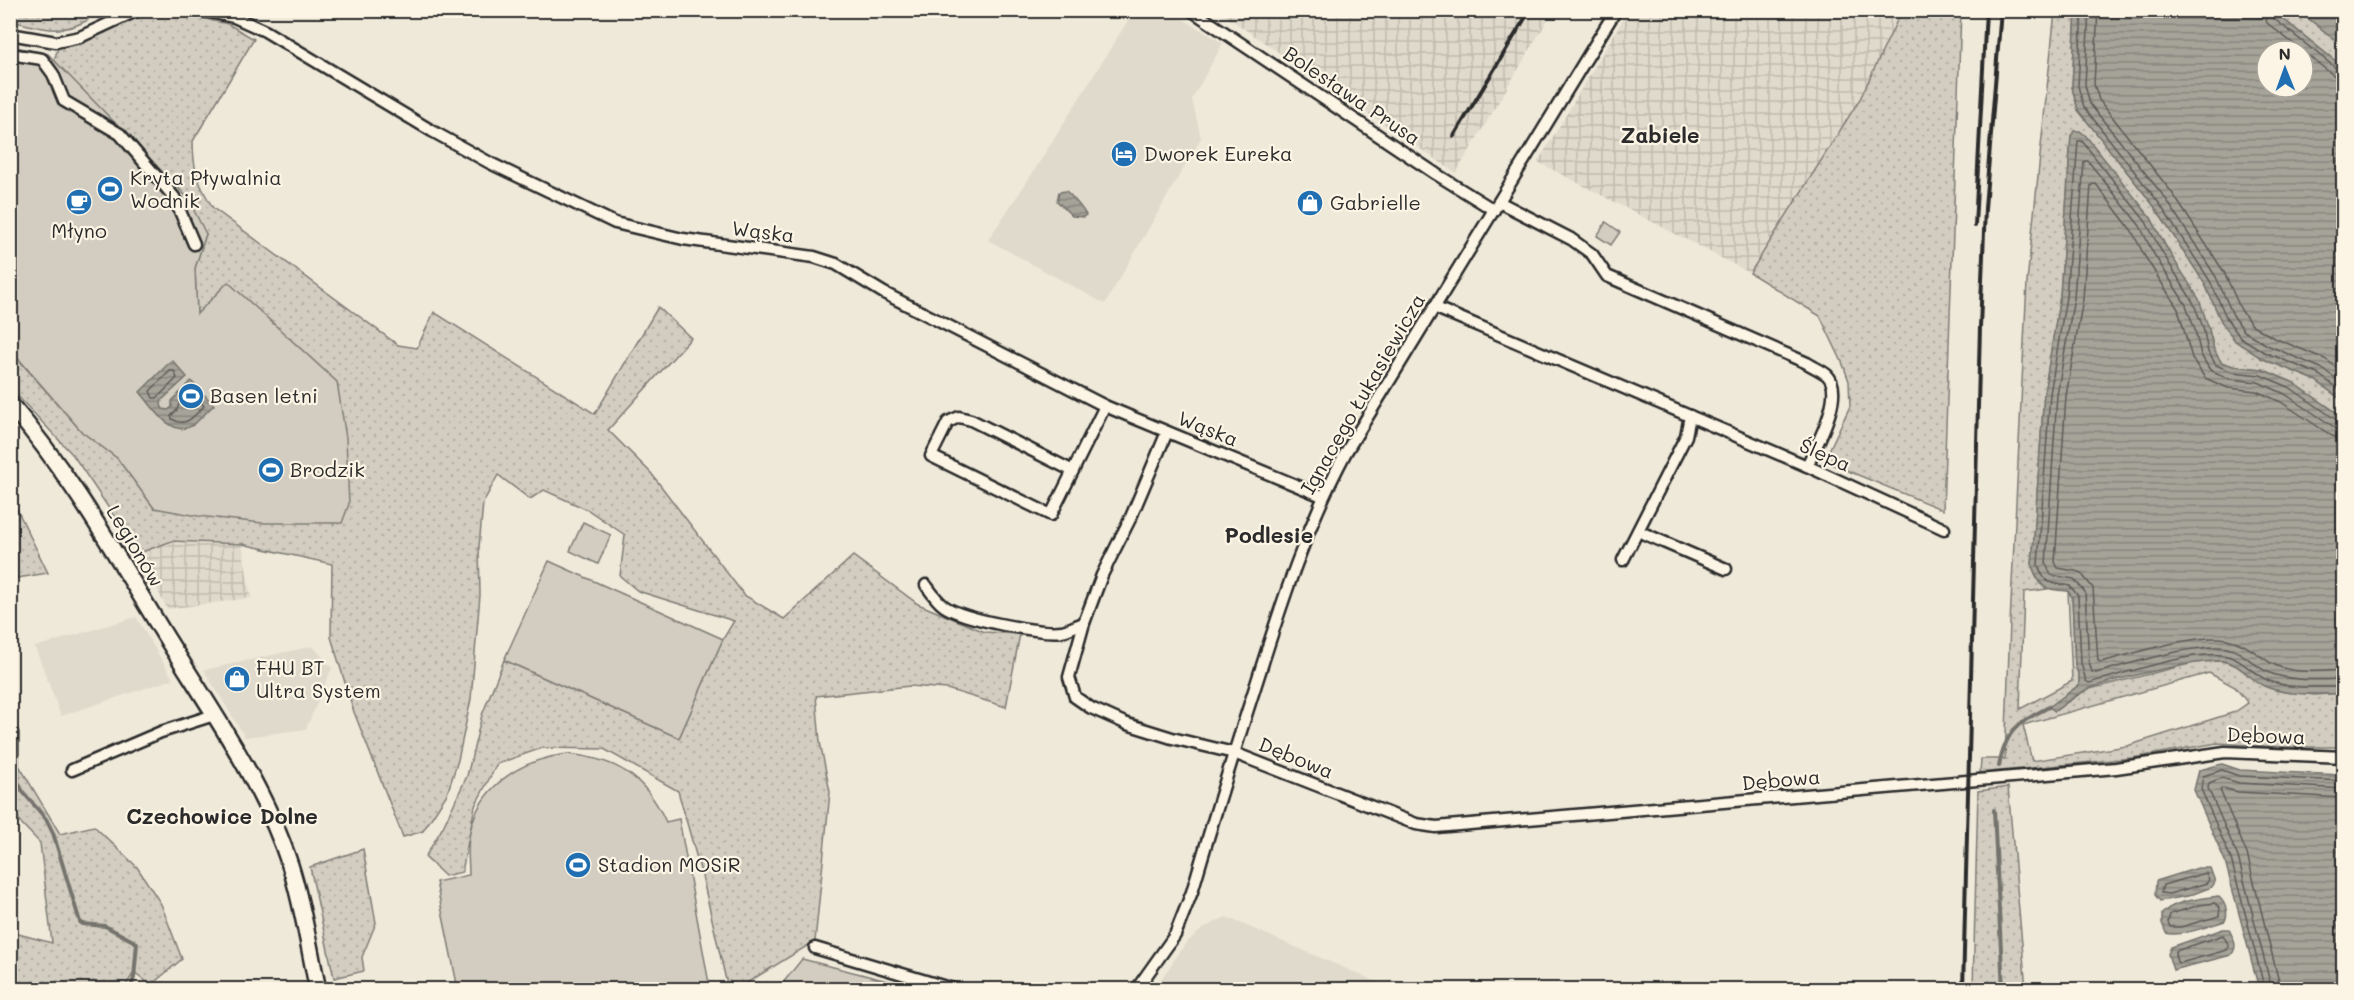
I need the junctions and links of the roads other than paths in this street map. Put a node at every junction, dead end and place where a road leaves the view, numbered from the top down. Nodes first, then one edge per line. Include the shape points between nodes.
1 (138, 10) edge
2 (200, 10) edge
3 (1191, 10) edge
4 (1616, 10) edge
5 (10, 34) edge
6 (50, 41) junction
7 (10, 54) edge
8 (42, 59) junction
9 (1496, 206) junction
10 (195, 244) dead end
11 (1434, 307) junction
12 (10, 404) edge
13 (1105, 406) junction
14 (1690, 416) junction
15 (1167, 432) junction
16 (1807, 466) junction
17 (1073, 471) junction
18 (1322, 496) junction
19 (1944, 529) dead end
20 (1638, 531) junction
21 (1623, 560) dead end
22 (1726, 569) dead end
23 (926, 585) dead end
24 (1084, 623) junction
25 (214, 715) junction
26 (1234, 753) junction
27 (2343, 757) edge
28 (72, 770) dead end
29 (814, 948) dead end
30 (318, 990) edge
31 (956, 990) edge
32 (1136, 990) edge

1 - 6 street via 80,37
2 - 13 street, Wąska via 234,17 265,31 480,158 615,223 683,239 814,257 836,264 884,293
3 - 9 street, Bolesława Prusa via 1436,174
4 - 9 street, Ignacego Łukasiewicza
5 - 6 street
6 - 8 street
7 - 8 street
8 - 10 street via 64,101 120,134 174,197
9 - 11 street, Ignacego Łukasiewicza
9 - 16 street, Bolesława Prusa via 1571,239 1592,254 1607,276 1807,363 1828,376 1834,400
11 - 14 street, Ślepa
11 - 18 street, Ignacego Łukasiewicza
12 - 25 street, Legionów via 75,489
13 - 15 street, Wąska
13 - 17 street
14 - 16 street, Ślepa
14 - 20 street via 1686,436
15 - 18 street, Wąska
15 - 24 street, Dębowa via 1102,574
16 - 19 street, Ślepa
17 - 17 street via 1051,515 931,456 948,422 959,417
18 - 26 street, Ignacego Łukasiewicza via 1297,557
20 - 21 street
20 - 22 street
23 - 24 street via 943,606 974,618 1046,631 1062,631
24 - 26 street, Dębowa via 1068,677 1075,697 1108,717 1141,729
25 - 28 street via 161,732
25 - 30 street, Legionów via 262,799 290,866
26 - 27 street, Dębowa via 1416,824 1436,827 2115,768 2225,752
26 - 32 street, Ignacego Łukasiewicza via 1192,892 1175,934
29 - 31 street

